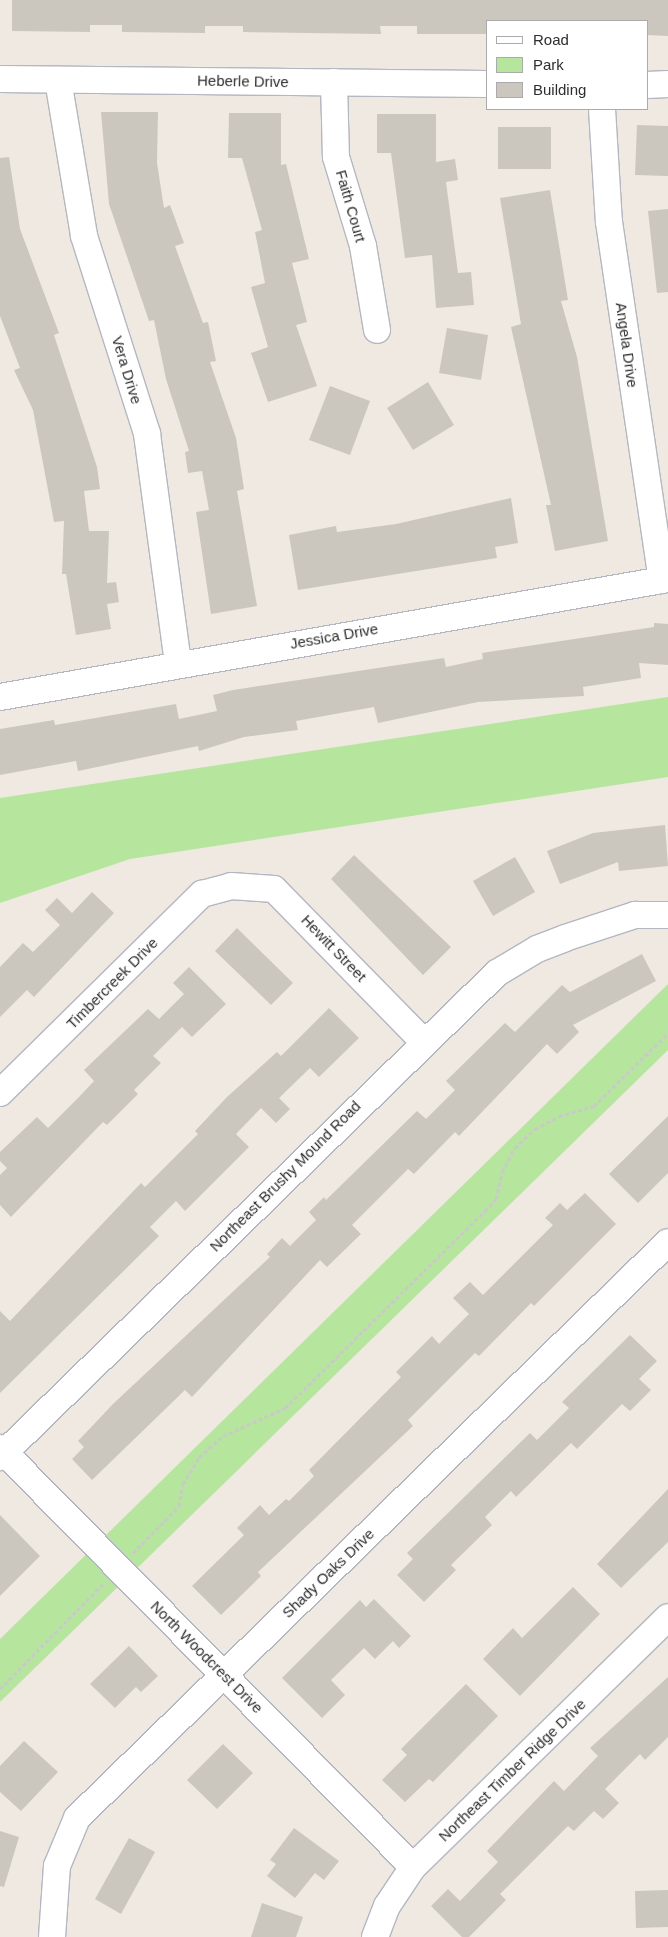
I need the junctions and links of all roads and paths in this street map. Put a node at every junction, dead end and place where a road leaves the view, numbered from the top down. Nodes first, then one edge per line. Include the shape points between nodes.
1 (0, 79) edge
2 (58, 80) junction
3 (334, 82) junction
4 (486, 84) edge
5 (648, 84) edge
6 (668, 84) edge
7 (602, 110) edge
8 (377, 330) dead end
9 (665, 579) edge
10 (178, 663) junction
11 (0, 697) edge
12 (230, 886) joint
13 (668, 915) edge
14 (668, 1034) edge
15 (423, 1041) junction
16 (0, 1093) edge
17 (668, 1242) edge
18 (1, 1452) edge
19 (118, 1568) junction
20 (668, 1617) edge
21 (224, 1675) junction
22 (1, 1688) edge
23 (413, 1867) junction
24 (52, 1937) edge
25 (375, 1937) edge

1 - 2 street, Heberle Drive
2 - 3 street, Heberle Drive
2 - 10 street, Vera Drive via 84,236 147,434
3 - 4 street, Heberle Drive
3 - 8 street, Faith Court via 336,157 363,246
5 - 6 street
7 - 9 street, Angela Drive via 609,222
9 - 10 street, Jessica Drive
10 - 11 street, Jessica Drive
12 - 15 street, Hewitt Street via 256,885 280,894
12 - 16 street, Timbercreek Drive via 202,894
13 - 15 street, Northeast Brushy Mound Road via 635,915 537,949 497,973
14 - 19 path via 594,1106 559,1116 535,1129 515,1148 502,1172 496,1200 486,1211 285,1408 223,1436 199,1457 183,1484 179,1506
15 - 18 street, Northeast Brushy Mound Road
17 - 21 street, Shady Oaks Drive
18 - 19 street, North Woodcrest Drive
19 - 21 street, North Woodcrest Drive
19 - 22 path
20 - 23 street, Northeast Timber Ridge Drive
21 - 23 street, North Woodcrest Drive
21 - 24 street, Shady Oaks Drive via 78,1818 57,1866
23 - 25 street, Northeast Timber Ridge Drive via 387,1906

